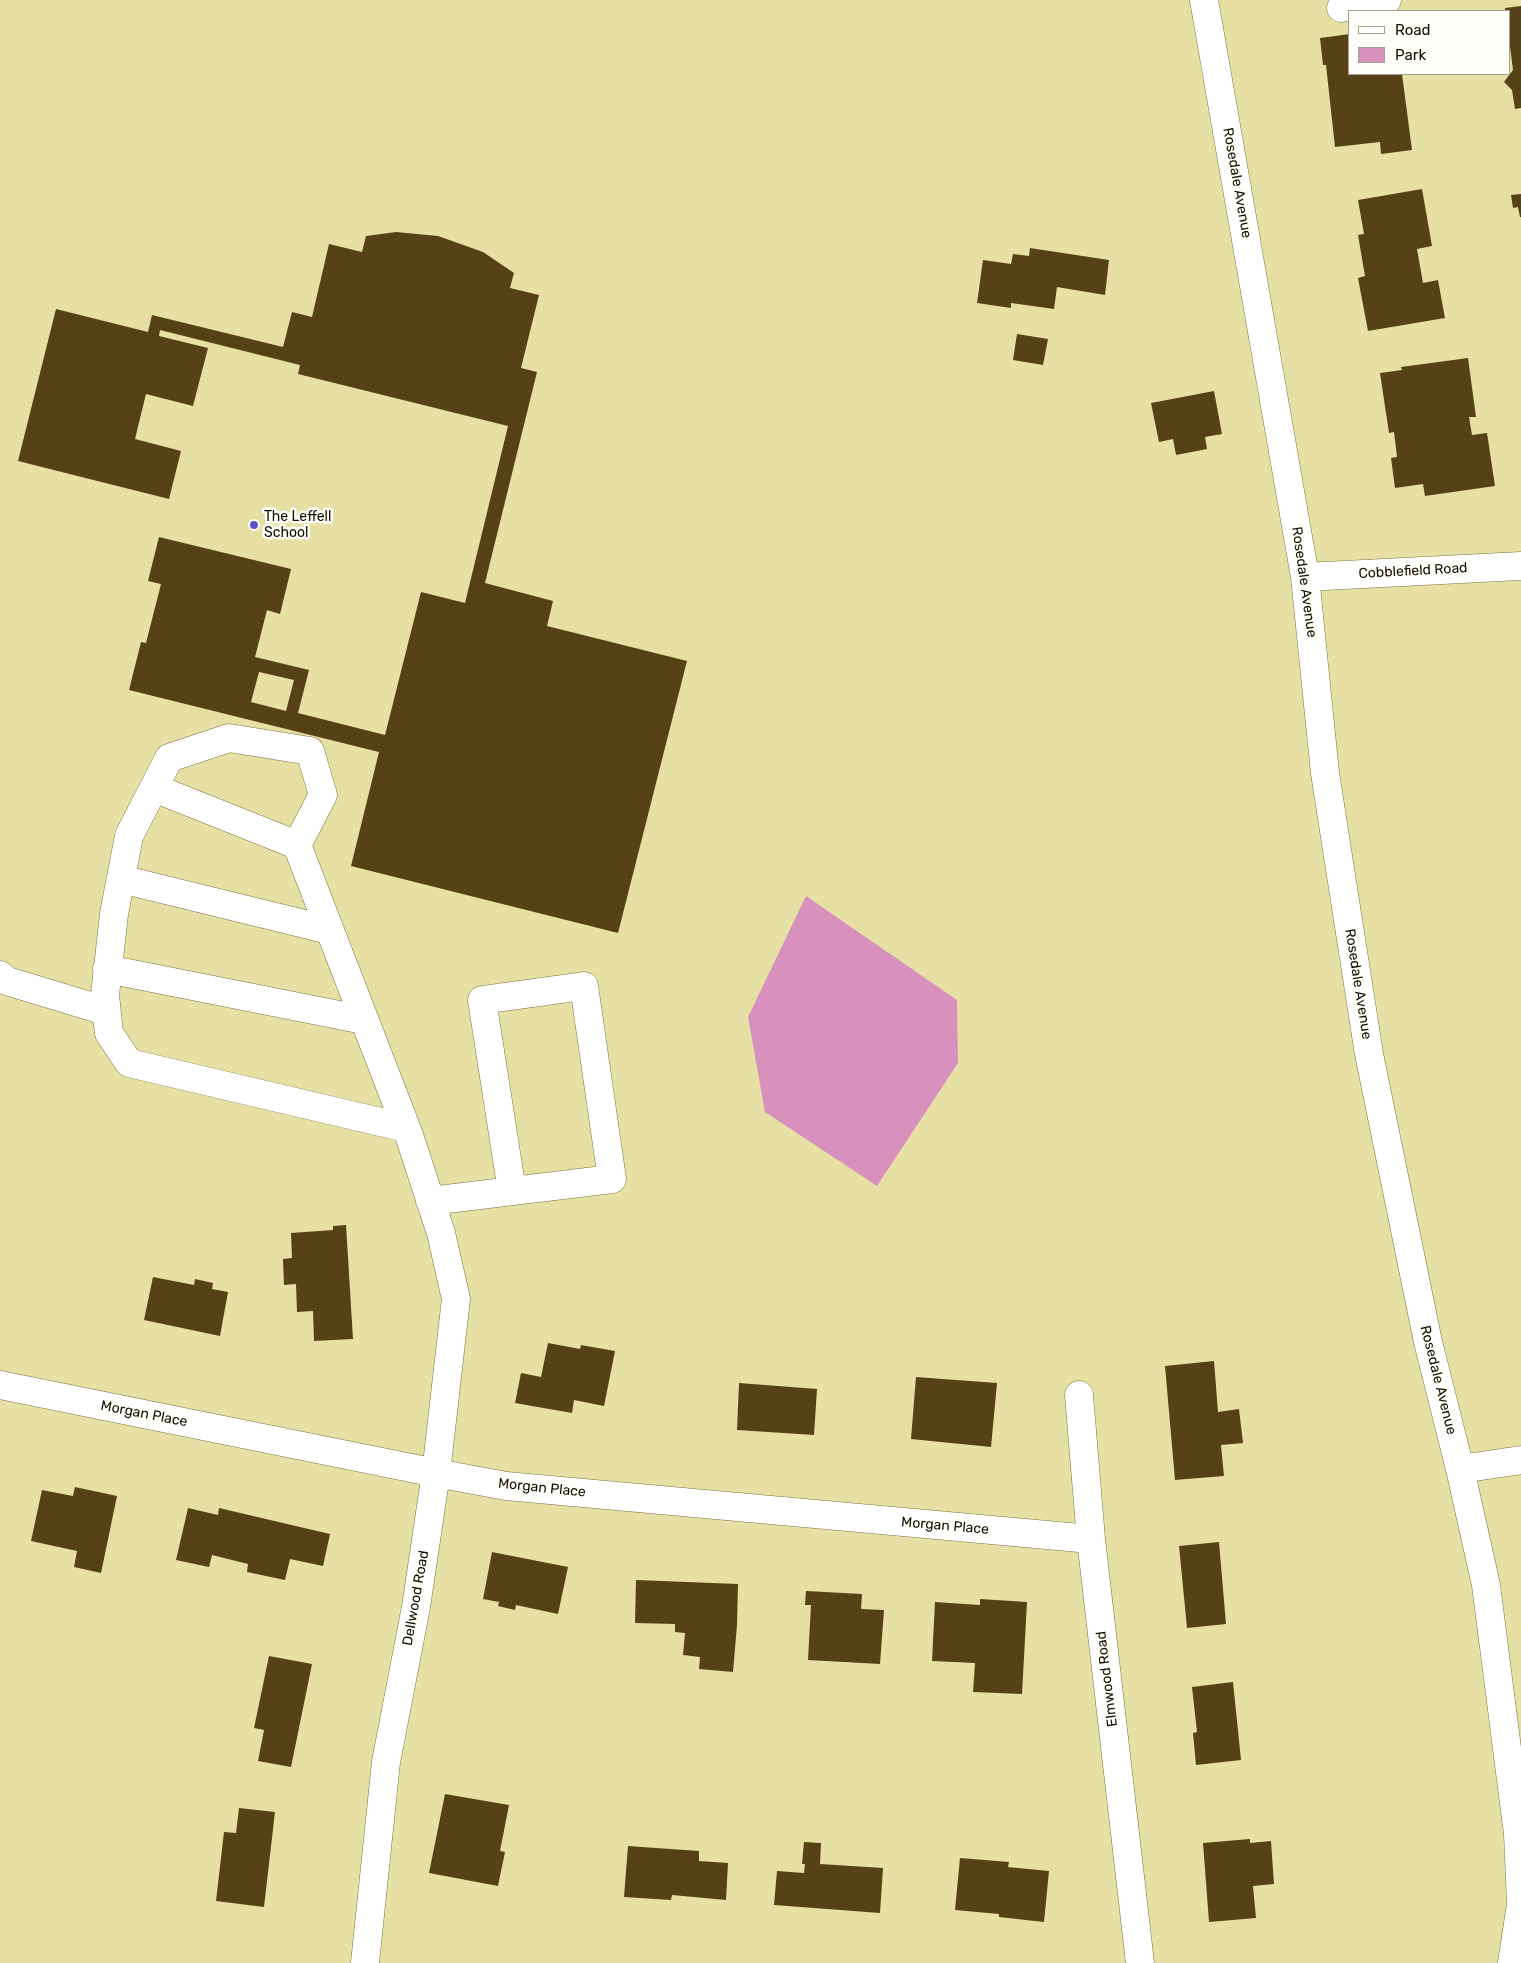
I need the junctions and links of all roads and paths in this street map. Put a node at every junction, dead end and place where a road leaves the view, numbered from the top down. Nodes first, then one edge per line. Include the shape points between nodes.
1 (1204, 0) edge
2 (1387, 0) edge
3 (1341, 8) dead end
4 (1521, 566) edge
5 (1305, 577) junction
6 (154, 788) junction
7 (297, 845) junction
8 (121, 879) junction
9 (329, 930) junction
10 (108, 969) junction
11 (0, 975) edge
12 (106, 1011) junction
13 (364, 1020) junction
14 (406, 1128) junction
15 (512, 1191) junction
16 (430, 1201) junction
17 (0, 1385) edge
18 (1079, 1395) dead end
19 (1521, 1460) edge
20 (1460, 1469) junction
21 (436, 1473) junction
22 (1091, 1539) junction
23 (366, 1963) edge
24 (1140, 1963) edge
25 (1512, 1963) edge

1 - 5 street, Rosedale Avenue
2 - 3 street
4 - 5 street, Cobblefield Road
5 - 20 street, Rosedale Avenue via 1325,773 1369,1054 1428,1342
6 - 7 street
6 - 7 street via 169,758 229,738 310,751 323,795
6 - 8 street via 129,836
7 - 9 street, Dellwood Road
8 - 9 street
8 - 10 street
9 - 13 street, Dellwood Road
10 - 12 street
10 - 13 street
11 - 12 street via 7,981
12 - 14 street via 109,1033 129,1063
13 - 14 street, Dellwood Road
14 - 16 street, Dellwood Road
15 - 15 street via 612,1179 584,986 482,1000
15 - 16 street
16 - 21 street, Dellwood Road via 456,1299
17 - 21 street, Morgan Place
18 - 22 street, Elmwood Road
19 - 20 street
20 - 25 street, Rosedale Avenue via 1486,1586 1518,1834 1521,1904
21 - 22 street, Morgan Place via 506,1486
21 - 23 street, Dellwood Road via 416,1607 386,1762
22 - 24 street, Elmwood Road

